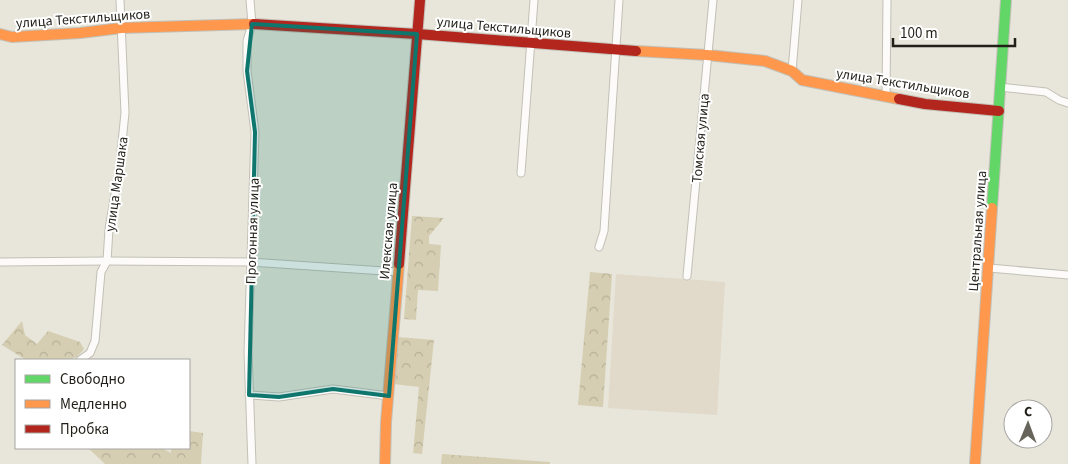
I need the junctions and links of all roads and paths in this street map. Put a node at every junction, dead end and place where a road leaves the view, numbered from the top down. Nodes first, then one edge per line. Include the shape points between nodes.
1 (120, 0) edge
2 (250, 0) edge
3 (420, 0) edge
4 (534, 0) edge
5 (619, 0) edge
6 (713, 0) edge
7 (798, 0) edge
8 (887, 0) edge
9 (1006, 0) edge
10 (252, 24) junction
11 (121, 28) junction
12 (0, 34) edge
13 (417, 34) junction
14 (530, 43) junction
15 (616, 50) junction
16 (707, 55) junction
17 (792, 71) junction
18 (1000, 87) junction
19 (886, 97) junction
20 (1068, 103) edge
21 (999, 111) junction
22 (521, 173) dead end
23 (600, 247) dead end
24 (107, 261) junction
25 (0, 262) edge
26 (251, 262) junction
27 (989, 268) junction
28 (399, 272) junction
29 (1068, 275) edge
30 (687, 276) dead end
31 (81, 359) edge
32 (249, 395) junction
33 (389, 396) junction
34 (252, 464) edge
35 (385, 464) edge
36 (975, 464) edge

1 - 11 street, улица Маршака
2 - 10 street, Прогонная улица
3 - 13 street, Илекская улица
4 - 14 street
5 - 15 street
6 - 16 street, Томская улица
7 - 17 street
8 - 19 street
9 - 18 street, Центральная улица
10 - 11 street, улица Текстильщиков
10 - 13 street, улица Текстильщиков
10 - 26 street, Прогонная улица via 247,71 255,132
11 - 12 street, улица Текстильщиков via 12,37
11 - 24 street, улица Маршака via 125,113
13 - 14 street, улица Текстильщиков
13 - 28 street, Илекская улица
14 - 15 street, улица Текстильщиков
14 - 22 street
15 - 16 street, улица Текстильщиков
15 - 23 street via 604,232
16 - 17 street, улица Текстильщиков via 764,61
16 - 30 street, Томская улица
17 - 19 street, улица Текстильщиков via 802,80
18 - 20 street via 1046,92
18 - 21 street, Центральная улица
19 - 21 street, улица Текстильщиков
21 - 27 street, Центральная улица
24 - 25 street
24 - 26 street
24 - 31 street, улица Маршака via 101,272 95,341 90,353
26 - 28 street
26 - 32 street, Прогонная улица
27 - 29 street
27 - 36 street, Центральная улица
28 - 33 street, Илекская улица
32 - 33 street via 279,397 333,389
32 - 34 street, Прогонная улица
33 - 35 street, Илекская улица

